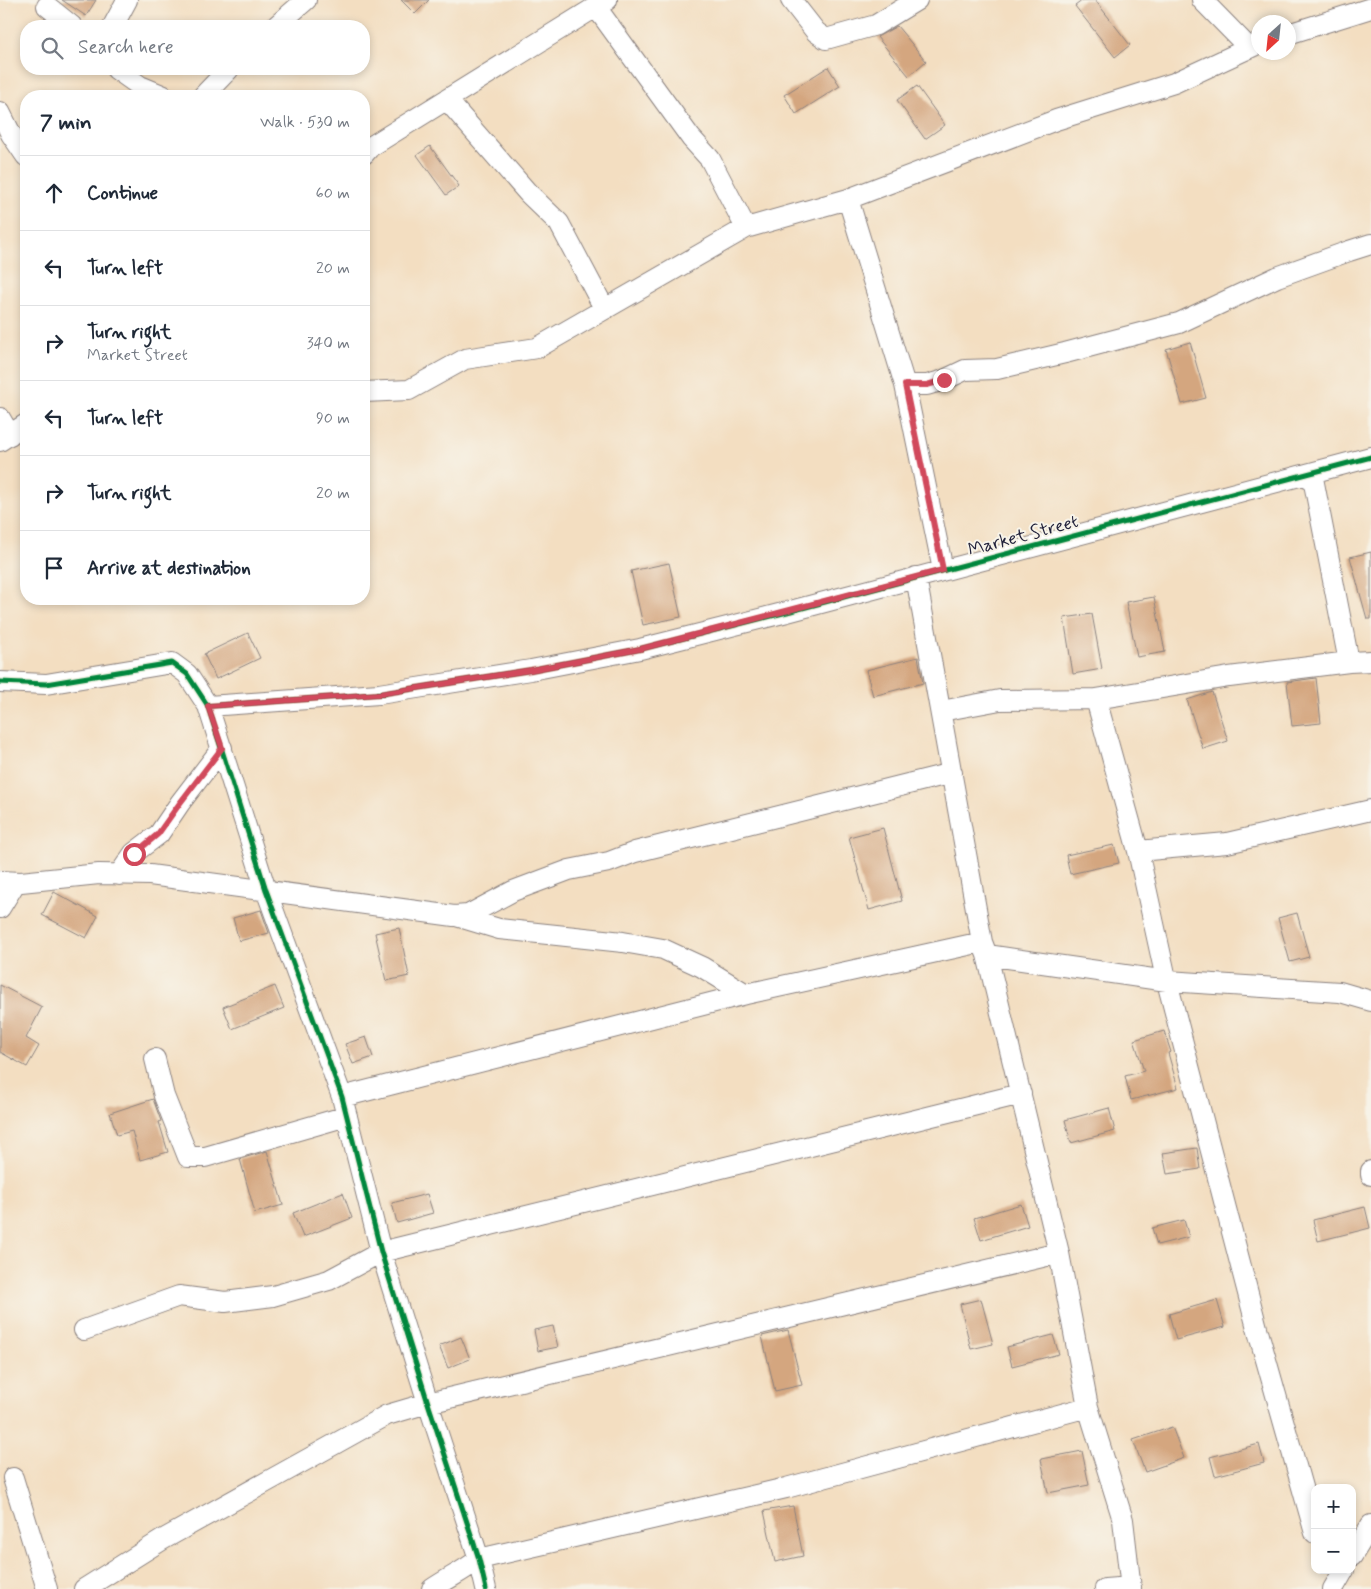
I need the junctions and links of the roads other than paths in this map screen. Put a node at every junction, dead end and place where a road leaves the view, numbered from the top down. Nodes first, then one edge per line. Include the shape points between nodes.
1 (127, 0) edge
2 (306, 0) edge
3 (792, 0) edge
4 (916, 0) edge
5 (1202, 0) edge
6 (601, 4) edge
7 (47, 6) dead end
8 (1371, 8) edge
9 (64, 20) edge
10 (116, 20) edge
11 (283, 20) edge
12 (1296, 31) edge
13 (1251, 43) edge
14 (1251, 47) edge
15 (124, 75) edge
16 (223, 75) edge
17 (150, 90) edge
18 (209, 90) edge
19 (447, 100) junction
20 (0, 112) edge
21 (20, 147) edge
22 (370, 147) edge
23 (848, 199) junction
24 (746, 228) junction
25 (1371, 244) edge
26 (604, 308) junction
27 (905, 385) junction
28 (370, 392) edge
29 (1371, 457) edge
30 (1312, 473) junction
31 (943, 570) junction
32 (916, 577) junction
33 (1371, 661) edge
34 (1349, 662) junction
35 (0, 682) edge
36 (1096, 699) junction
37 (208, 706) junction
38 (941, 711) junction
39 (222, 748) junction
40 (952, 773) junction
41 (1371, 810) edge
42 (1138, 852) junction
43 (119, 874) junction
44 (8, 881) edge
45 (266, 890) junction
46 (0, 908) edge
47 (454, 916) junction
48 (985, 949) junction
49 (1167, 981) junction
50 (746, 994) junction
51 (1371, 1002) edge
52 (155, 1058) dead end
53 (1021, 1094) junction
54 (344, 1106) junction
55 (1371, 1171) edge
56 (1371, 1175) edge
57 (381, 1252) junction
58 (1059, 1253) junction
59 (84, 1330) dead end
60 (428, 1403) junction
61 (1088, 1407) junction
62 (13, 1478) dead end
63 (1371, 1525) edge
64 (1314, 1529) edge
65 (1356, 1549) edge
66 (478, 1559) junction
67 (1326, 1574) edge
68 (1341, 1574) edge
69 (1131, 1588) edge
70 (47, 1589) edge
71 (84, 1589) edge
72 (432, 1589) edge
73 (486, 1589) edge
74 (1105, 1589) edge
75 (1332, 1589) edge

1 - 10 street
2 - 11 street
3 - 4 street via 816,32 826,39 876,25
5 - 13 street
6 - 19 street
6 - 24 street via 691,138 710,159
7 - 9 street
8 - 12 street
14 - 23 street via 1174,84 1056,120
15 - 17 street
16 - 18 street
19 - 22 street
19 - 26 street via 528,194 559,224
20 - 21 street
23 - 24 street
23 - 27 street
24 - 26 street
25 - 27 street via 1277,277 1178,323 1007,367 964,370 927,385
26 - 28 street via 537,348 464,359 409,390
27 - 31 street
29 - 30 street, Market Street
30 - 31 street, Market Street
30 - 34 street
31 - 32 street, Market Street
32 - 37 street, Market Street via 640,649 531,670 379,694
32 - 38 street
33 - 34 street
34 - 36 street via 1229,677
35 - 37 street via 46,684 172,662 187,674
36 - 38 street via 1000,700
36 - 42 street
37 - 39 street
38 - 40 street
39 - 43 street via 158,834 134,854
39 - 45 street
40 - 47 street via 569,870 513,891 468,915
40 - 48 street
41 - 42 street via 1228,843
42 - 49 street
43 - 44 street
43 - 45 street via 150,874
44 - 46 street
45 - 47 street
45 - 54 street
47 - 50 street via 499,929 663,949 702,967
48 - 49 street
48 - 50 street
48 - 53 street
49 - 51 street via 1340,992
49 - 64 street via 1257,1328
50 - 54 street
52 - 54 street via 164,1096 188,1157 205,1157
53 - 57 street
53 - 58 street
54 - 57 street
55 - 56 street
57 - 59 street via 329,1280 273,1296 225,1302 179,1296
57 - 60 street
58 - 60 street
58 - 61 street
60 - 66 street
60 - 71 street via 387,1415 162,1540
61 - 66 street via 786,1488
61 - 69 street via 1123,1520
62 - 70 street
63 - 65 street
66 - 72 street
66 - 73 street
67 - 75 street
68 - 75 street
69 - 74 street

